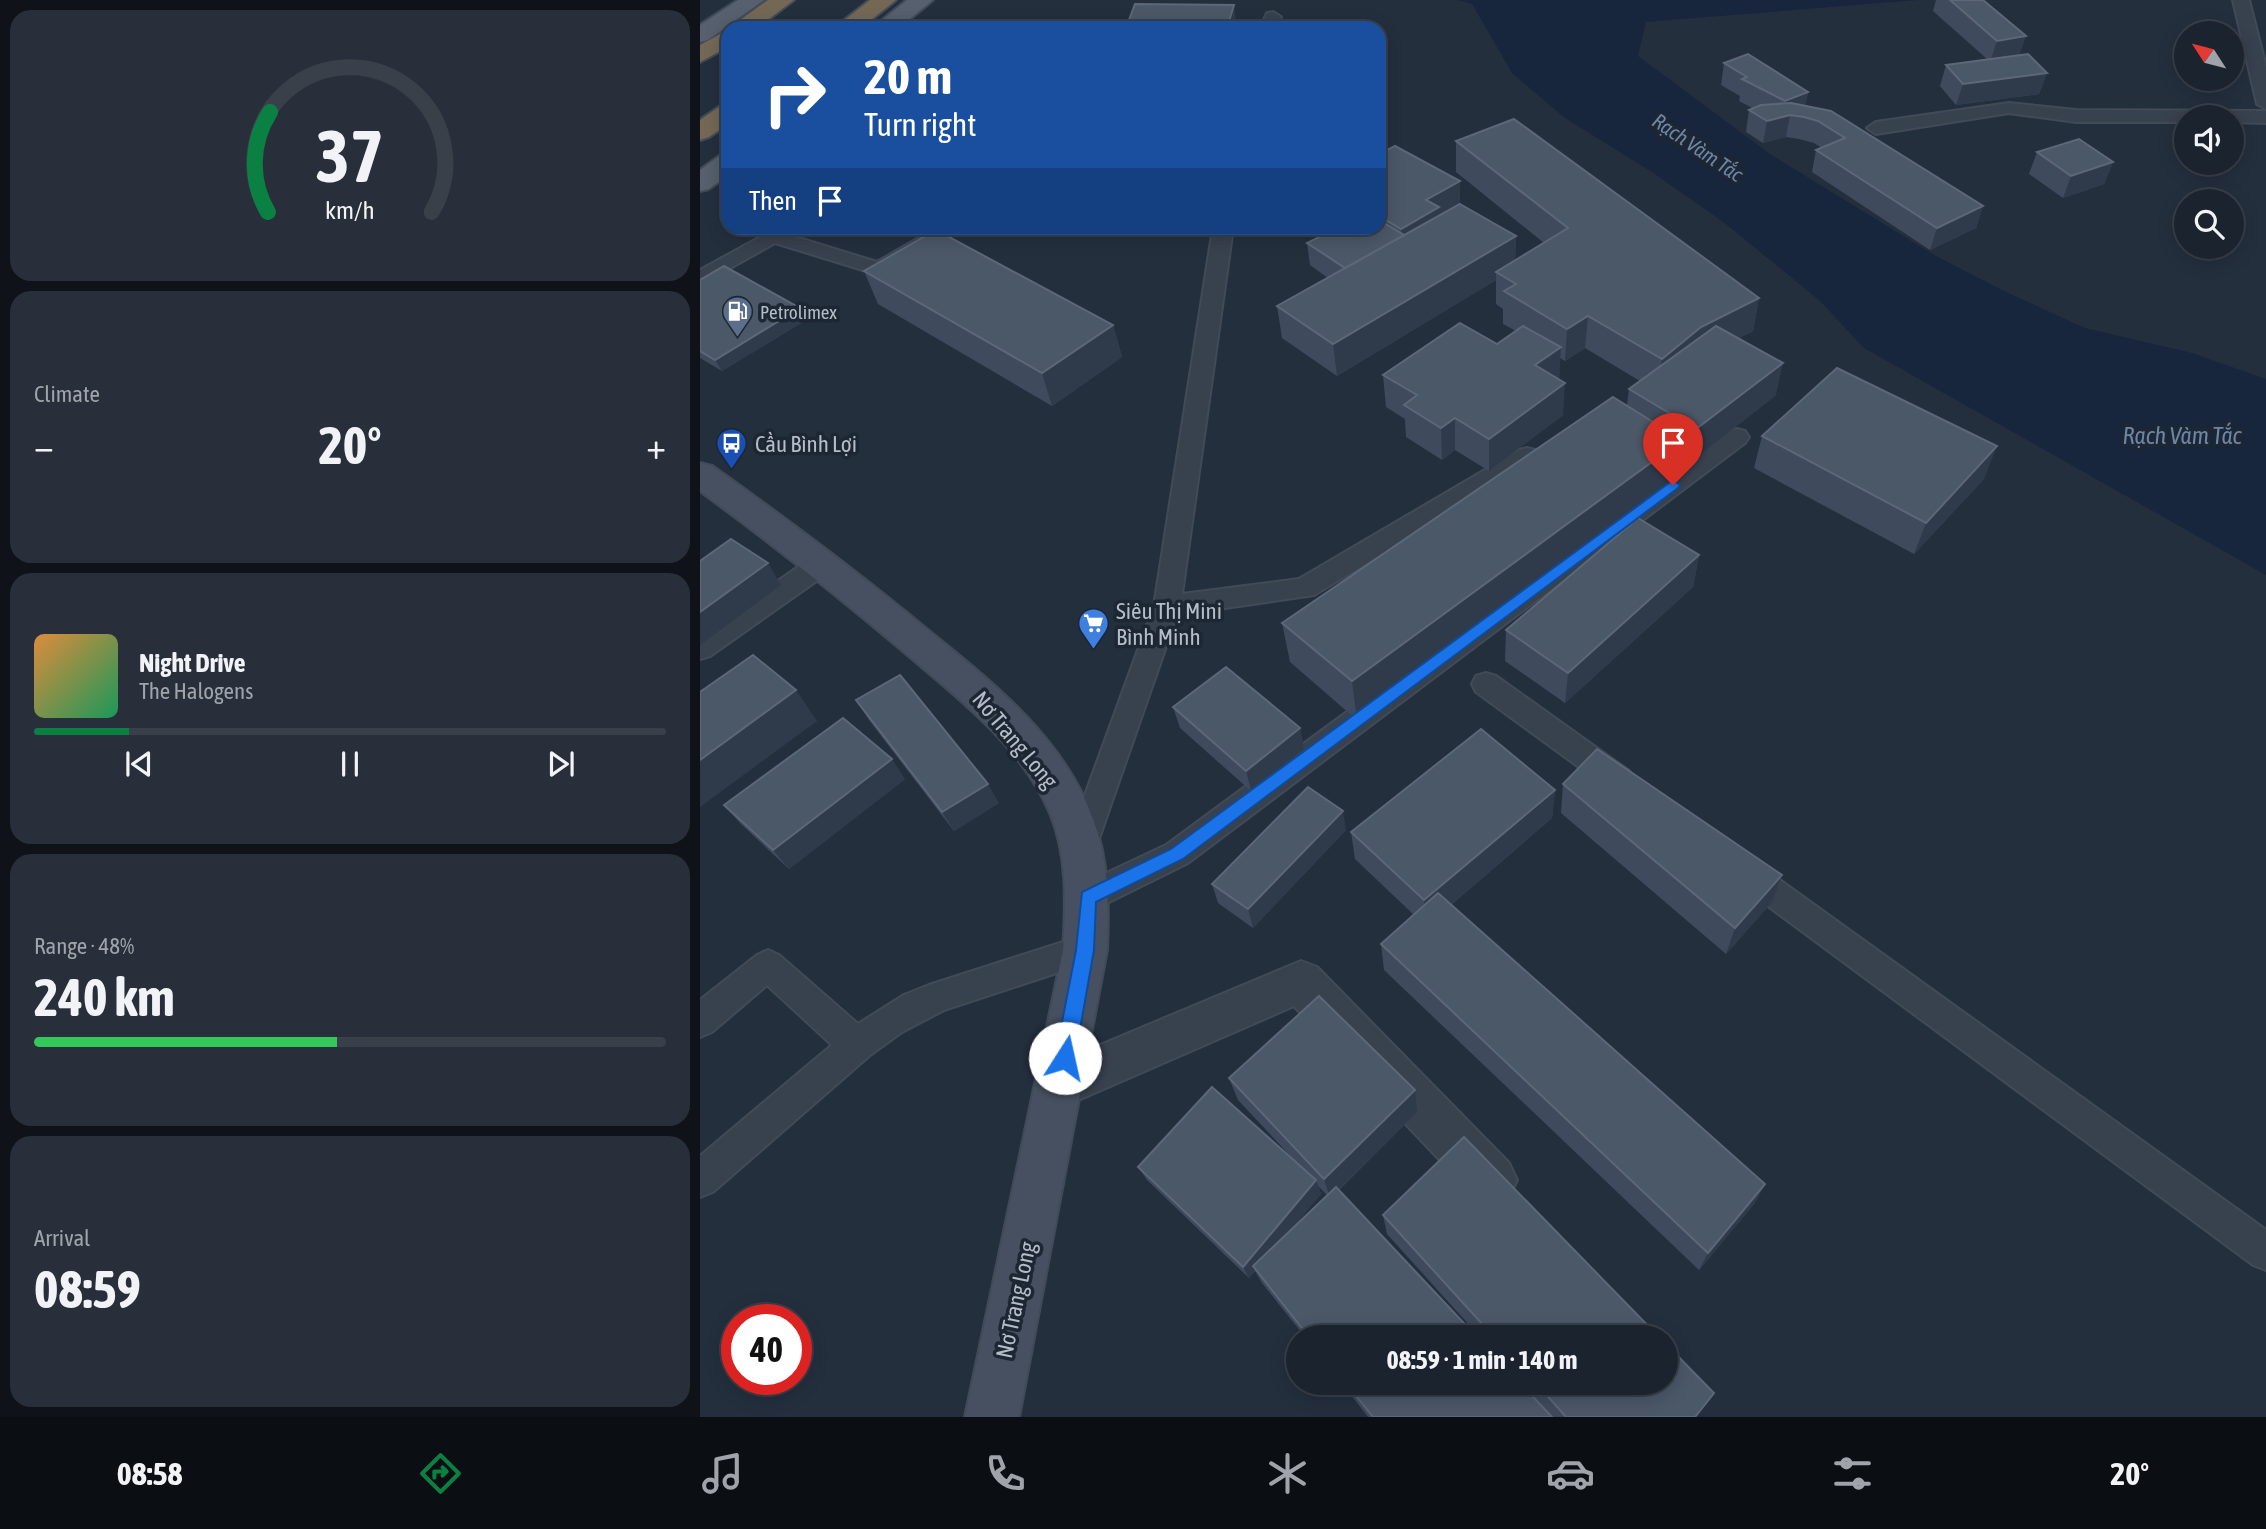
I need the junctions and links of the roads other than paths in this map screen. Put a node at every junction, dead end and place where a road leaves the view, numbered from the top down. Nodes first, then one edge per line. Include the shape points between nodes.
1 (723, 0) edge
2 (753, 0) edge
3 (783, 0) edge
4 (885, 0) edge
5 (922, 0) edge
6 (944, 0) edge
7 (2241, 0) edge
8 (700, 15) edge
9 (752, 21) edge
10 (856, 21) edge
11 (894, 21) edge
12 (916, 21) edge
13 (700, 34) edge
14 (721, 42) edge
15 (700, 55) edge
16 (2266, 104) edge
17 (721, 117) edge
18 (2266, 117) edge
19 (1876, 128) dead end
20 (700, 132) edge
21 (721, 149) edge
22 (700, 165) edge
23 (721, 167) edge
24 (700, 183) edge
25 (938, 235) edge
26 (1222, 235) edge
27 (700, 279) edge
28 (1737, 437) dead end
29 (1527, 456) edge
30 (701, 475) edge
31 (823, 563) junction
32 (1167, 606) junction
33 (700, 649) edge
34 (1486, 684) dead end
35 (1644, 799) edge
36 (1081, 847) junction
37 (1724, 857) edge
38 (1088, 897) junction
39 (1085, 950) junction
40 (700, 1021) edge
41 (857, 1045) junction
42 (1060, 1085) junction
43 (700, 1179) edge
44 (1520, 1209) edge
45 (2266, 1252) edge
46 (992, 1417) edge

1 - 8 main road
2 - 13 main road
3 - 9 highway
4 - 10 highway
5 - 11 main road
6 - 12 main road
7 - 16 lane
14 - 15 highway
17 - 20 highway
18 - 19 lane via 2076,116 2009,108
21 - 22 main road
23 - 24 main road
25 - 27 lane via 879,268 773,236
26 - 32 lane
28 - 38 lane via 1177,854
29 - 32 lane via 1305,588
30 - 31 street, Nơ Trang Long
31 - 33 lane
31 - 36 street, Nơ Trang Long via 1000,715 1064,799
32 - 36 lane
34 - 35 lane
36 - 38 street, Nơ Trang Long
37 - 45 lane
38 - 39 street, Nơ Trang Long
39 - 41 lane via 916,1006
39 - 42 street, Nơ Trang Long
40 - 41 lane via 768,965
41 - 43 lane
42 - 44 street via 1301,982
42 - 46 street, Nơ Trang Long

